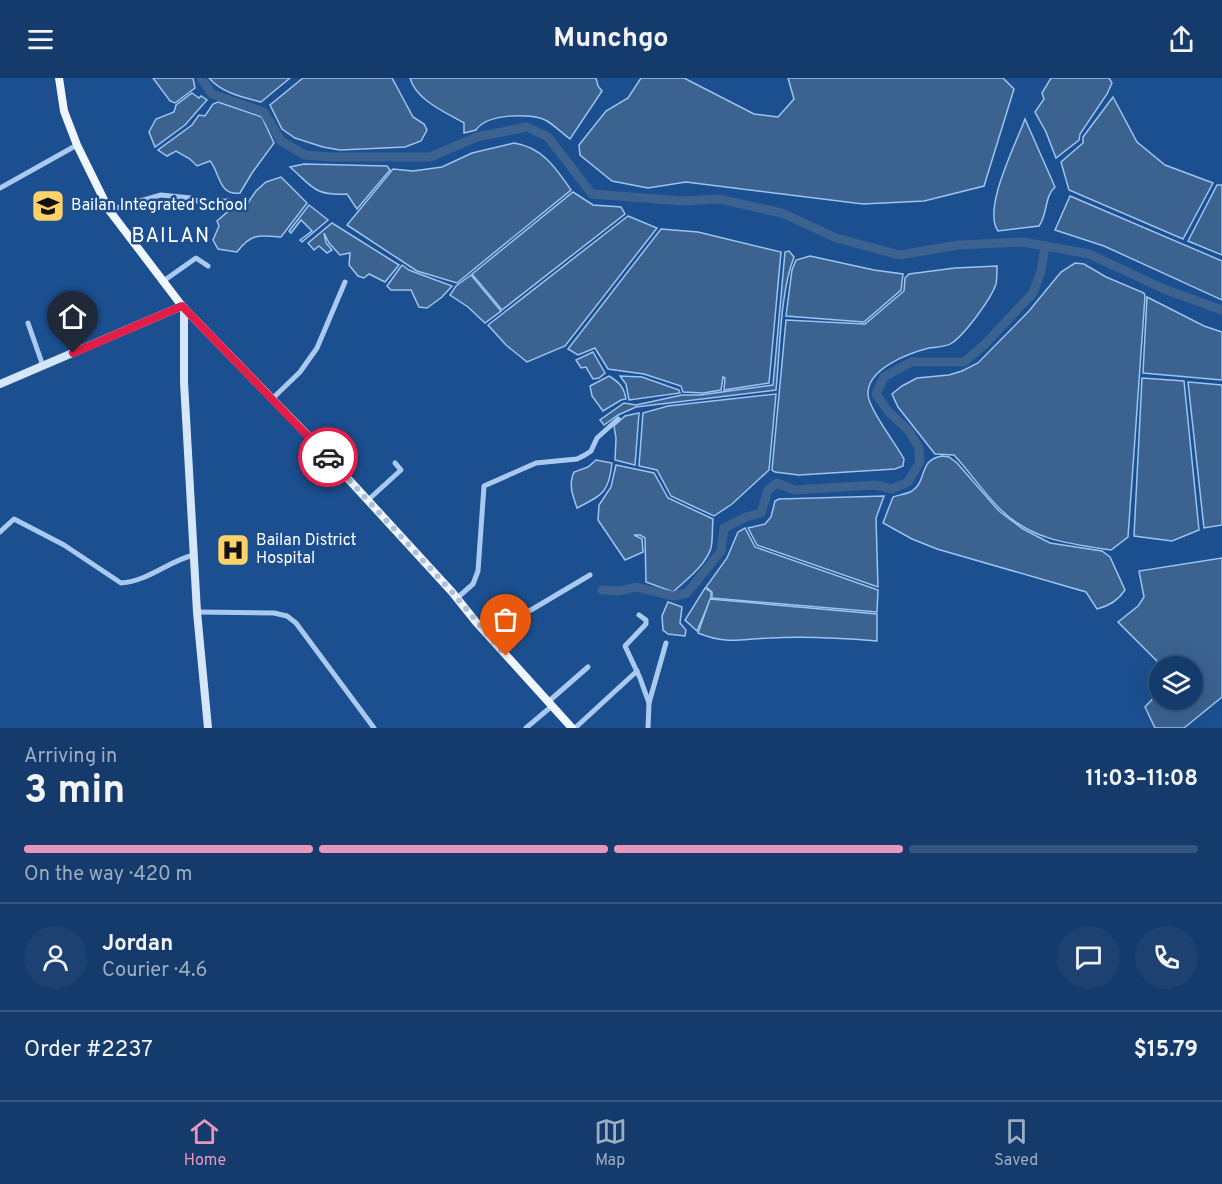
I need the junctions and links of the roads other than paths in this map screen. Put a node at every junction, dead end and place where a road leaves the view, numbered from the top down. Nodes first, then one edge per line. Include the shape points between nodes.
1 (59, 78) edge
2 (77, 145) junction
3 (0, 188) edge
4 (229, 201) dead end
5 (109, 210) junction
6 (208, 266) dead end
7 (162, 282) junction
8 (345, 282) dead end
9 (183, 307) junction
10 (28, 323) dead end
11 (43, 366) junction
12 (0, 384) edge
13 (273, 398) junction
14 (618, 419) dead end
15 (395, 463) dead end
16 (368, 500) junction
17 (0, 532) edge
18 (194, 555) junction
19 (590, 575) dead end
20 (457, 598) junction
21 (197, 612) junction
22 (639, 615) dead end
23 (480, 627) junction
24 (666, 643) dead end
25 (588, 667) dead end
26 (637, 671) junction
27 (649, 703) junction
28 (550, 704) junction
29 (208, 728) edge
30 (374, 728) edge
31 (526, 728) edge
32 (573, 728) edge
33 (648, 728) edge

1 - 2 main road via 64,111
2 - 3 street
2 - 5 main road
4 - 5 street via 200,202 161,195
5 - 7 main road
6 - 7 street via 196,258
7 - 9 main road
8 - 13 street via 317,348 300,372
9 - 11 main road
9 - 13 main road
9 - 18 main road
10 - 11 street
11 - 12 main road
13 - 16 main road
14 - 20 street via 597,438 591,451 577,459 537,463 484,486 478,571 473,584
15 - 16 street via 401,470
16 - 20 main road
17 - 18 street via 15,519 64,545 121,583 138,581
18 - 21 main road
19 - 23 street via 531,610
20 - 23 main road
21 - 29 main road
21 - 30 street via 286,616 296,623
22 - 26 street via 646,624 626,646
23 - 28 main road
24 - 27 street
25 - 28 street
26 - 27 street
26 - 32 street
27 - 33 street
28 - 31 street
28 - 32 main road

